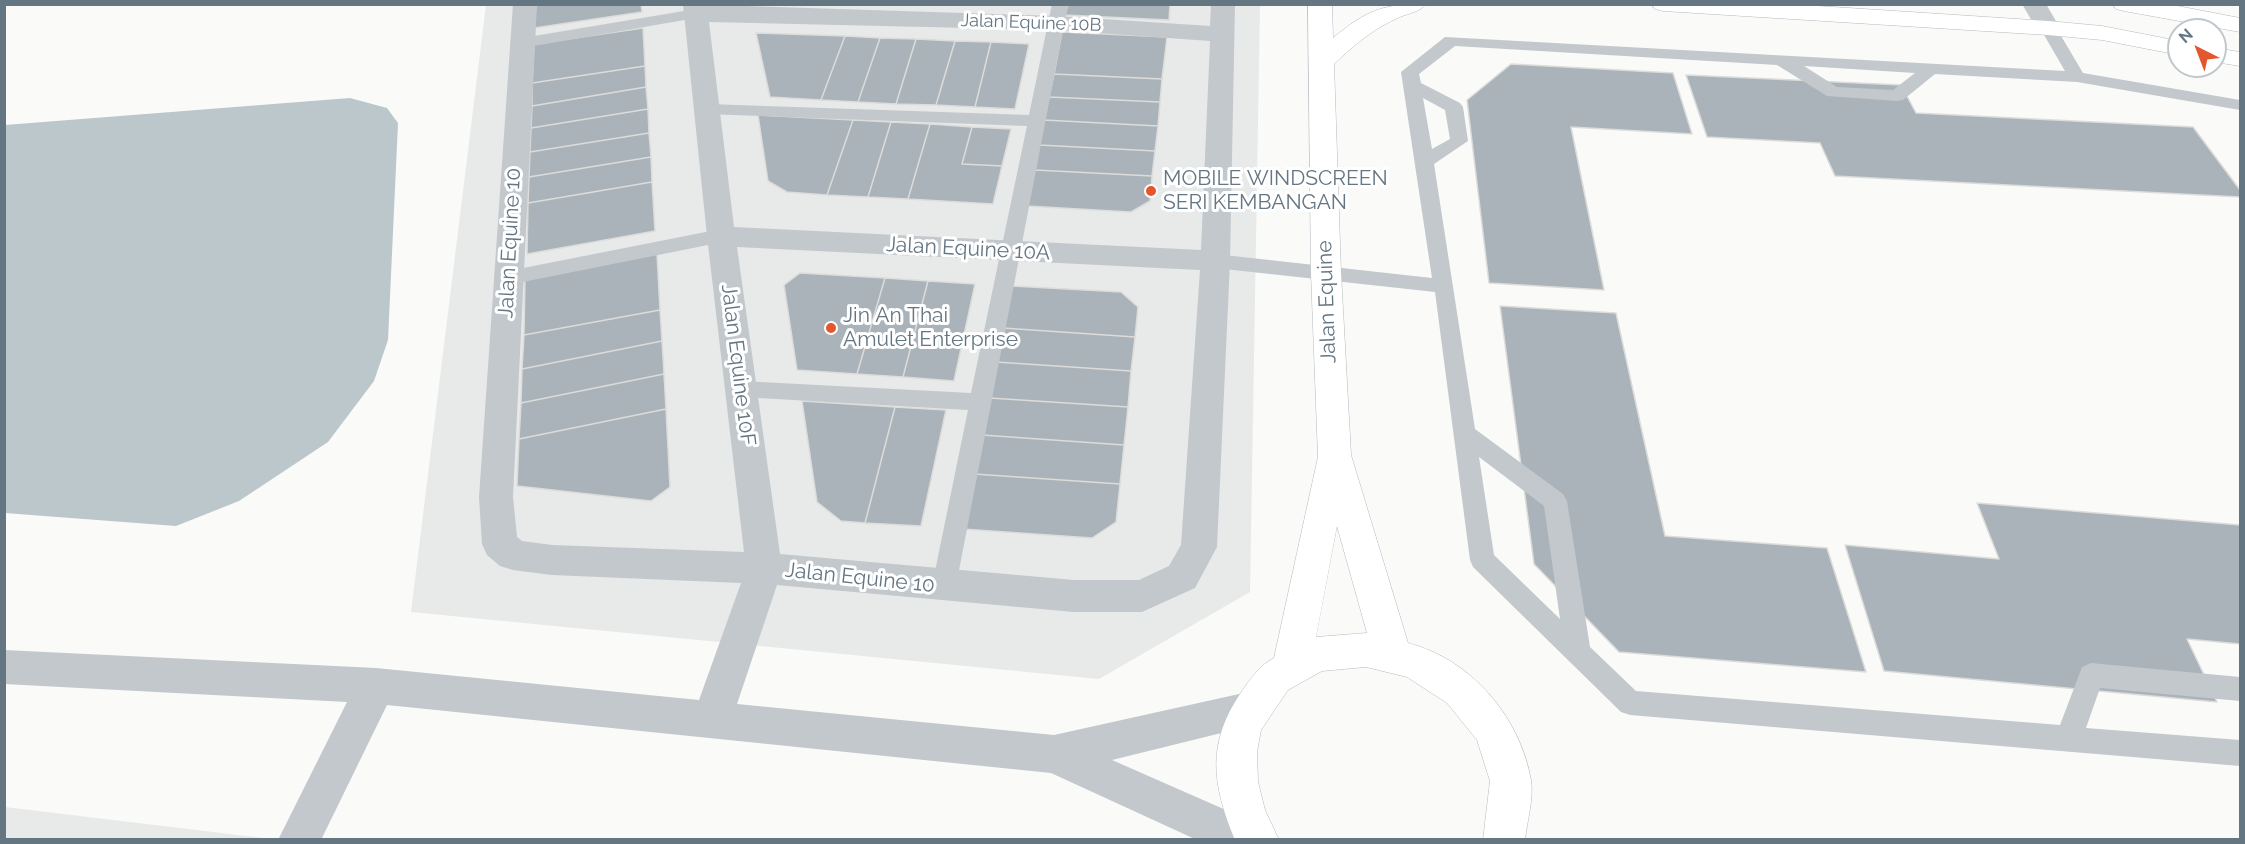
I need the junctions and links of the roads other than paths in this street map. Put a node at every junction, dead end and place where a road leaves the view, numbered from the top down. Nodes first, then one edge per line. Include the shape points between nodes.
1 (525, 4) edge
2 (1320, 4) edge
3 (1414, 4) edge
4 (1663, 4) edge
5 (2034, 4) edge
6 (2124, 4) edge
7 (696, 9) edge
8 (1059, 14) edge
9 (1223, 19) edge
10 (2241, 25) edge
11 (2048, 28) junction
12 (522, 43) junction
13 (2167, 46) edge
14 (1780, 60) junction
15 (1320, 64) junction
16 (1931, 69) junction
17 (2077, 77) junction
18 (1412, 86) junction
19 (2241, 105) edge
20 (707, 109) junction
21 (1037, 121) junction
22 (1424, 162) junction
23 (721, 236) junction
24 (1011, 252) junction
25 (1215, 261) junction
26 (1326, 273) junction
27 (508, 278) junction
28 (1444, 286) junction
29 (741, 389) junction
30 (981, 402) junction
31 (1464, 433) junction
32 (1334, 455) junction
33 (764, 568) junction
34 (944, 586) junction
35 (1578, 652) junction
36 (1392, 653) junction
37 (1291, 666) junction
38 (4, 667) edge
39 (376, 686) junction
40 (2241, 689) edge
41 (1248, 710) junction
42 (712, 718) junction
43 (2069, 739) junction
44 (2241, 753) edge
45 (1054, 754) junction
46 (298, 840) edge
47 (1245, 840) edge
48 (1258, 840) edge
49 (1504, 840) edge

1 - 12 street, Jalan Equine 10
2 - 15 street, Jalan Equine
3 - 15 street via 1358,27
4 - 11 street
5 - 11 street
6 - 10 street
7 - 8 street, Jalan Equine 10B
7 - 12 lane
7 - 20 street, Jalan Equine 10F
8 - 9 street, Jalan Equine 10B
8 - 21 lane
9 - 25 street, Jalan Equine 10
11 - 13 street
11 - 17 lane
12 - 27 street, Jalan Equine 10
14 - 16 lane
14 - 16 lane via 1833,92 1897,96
14 - 18 lane via 1451,41 1410,72
15 - 26 street, Jalan Equine
16 - 17 lane
17 - 19 lane
18 - 22 lane
18 - 22 lane via 1454,107 1459,141
20 - 21 lane
20 - 23 street, Jalan Equine 10F
21 - 24 lane
22 - 28 lane
23 - 24 street, Jalan Equine 10A
23 - 27 lane
23 - 29 street, Jalan Equine 10F
24 - 25 street, Jalan Equine 10A
24 - 30 lane
25 - 26 lane
25 - 34 street, Jalan Equine 10 via 1199,547 1182,577 1142,596 1074,596
26 - 28 lane
26 - 32 street, Jalan Equine
27 - 33 street, Jalan Equine 10 via 496,497 500,544 513,555 552,560
28 - 31 lane
29 - 30 lane
29 - 33 street, Jalan Equine 10F
30 - 34 lane
31 - 35 lane via 1482,560
31 - 35 lane via 1555,501
32 - 36 street, Jalan Equine
32 - 37 street, Jalan Equine
33 - 34 street, Jalan Equine 10
33 - 42 street, Jalan Equine 10F
35 - 43 lane via 1630,703
36 - 37 street via 1338,650
36 - 49 street via 1449,679 1492,726 1506,755 1513,786 1512,817
37 - 41 street via 1260,693
38 - 39 street
39 - 42 street
39 - 46 street
40 - 43 lane via 2091,675
41 - 45 street
41 - 48 street via 1239,735 1238,792
42 - 45 street
43 - 44 lane
45 - 47 street

